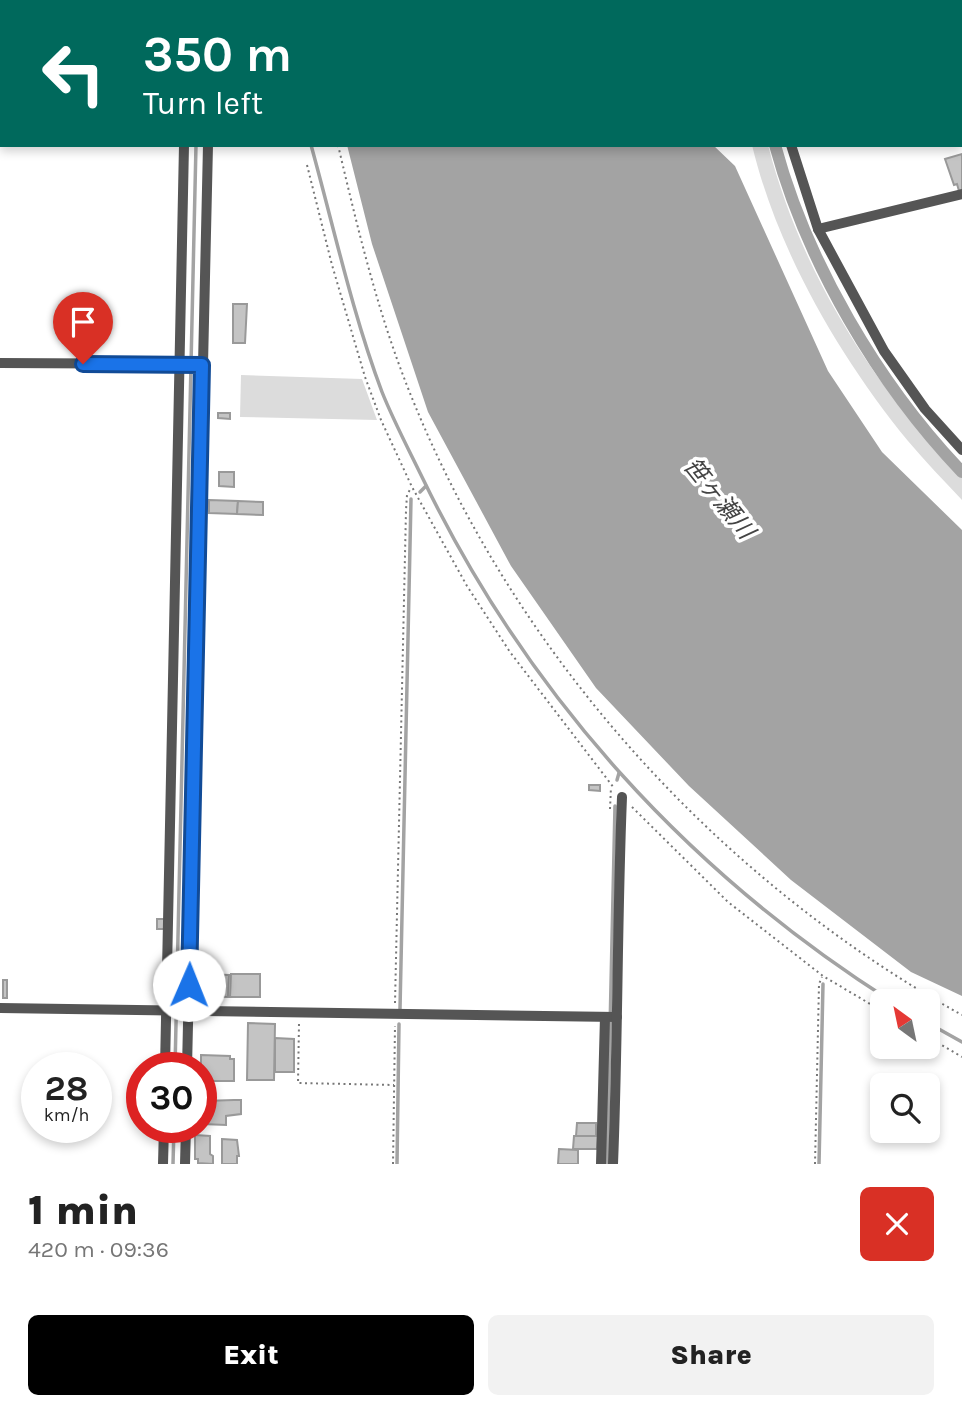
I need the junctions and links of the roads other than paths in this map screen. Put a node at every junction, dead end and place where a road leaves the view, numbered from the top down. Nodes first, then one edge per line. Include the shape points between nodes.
1 (184, 147) edge
2 (208, 147) edge
3 (791, 147) edge
4 (962, 194) edge
5 (818, 229) junction
6 (0, 363) edge
7 (191, 365) junction
8 (962, 450) edge
9 (622, 797) road end
10 (0, 1008) edge
11 (177, 1011) junction
12 (611, 1017) junction
13 (168, 1052) edge
14 (184, 1052) edge
15 (164, 1143) edge
16 (186, 1143) edge
17 (607, 1158) edge
18 (163, 1164) edge
19 (185, 1164) edge

1 - 7 street
2 - 7 street
3 - 5 street
4 - 5 street
5 - 8 street via 884,351 925,409
6 - 7 street
7 - 11 street
7 - 11 street
9 - 12 street
10 - 11 street
11 - 12 street
11 - 13 street
11 - 14 street
12 - 17 street
15 - 18 street
16 - 19 street

